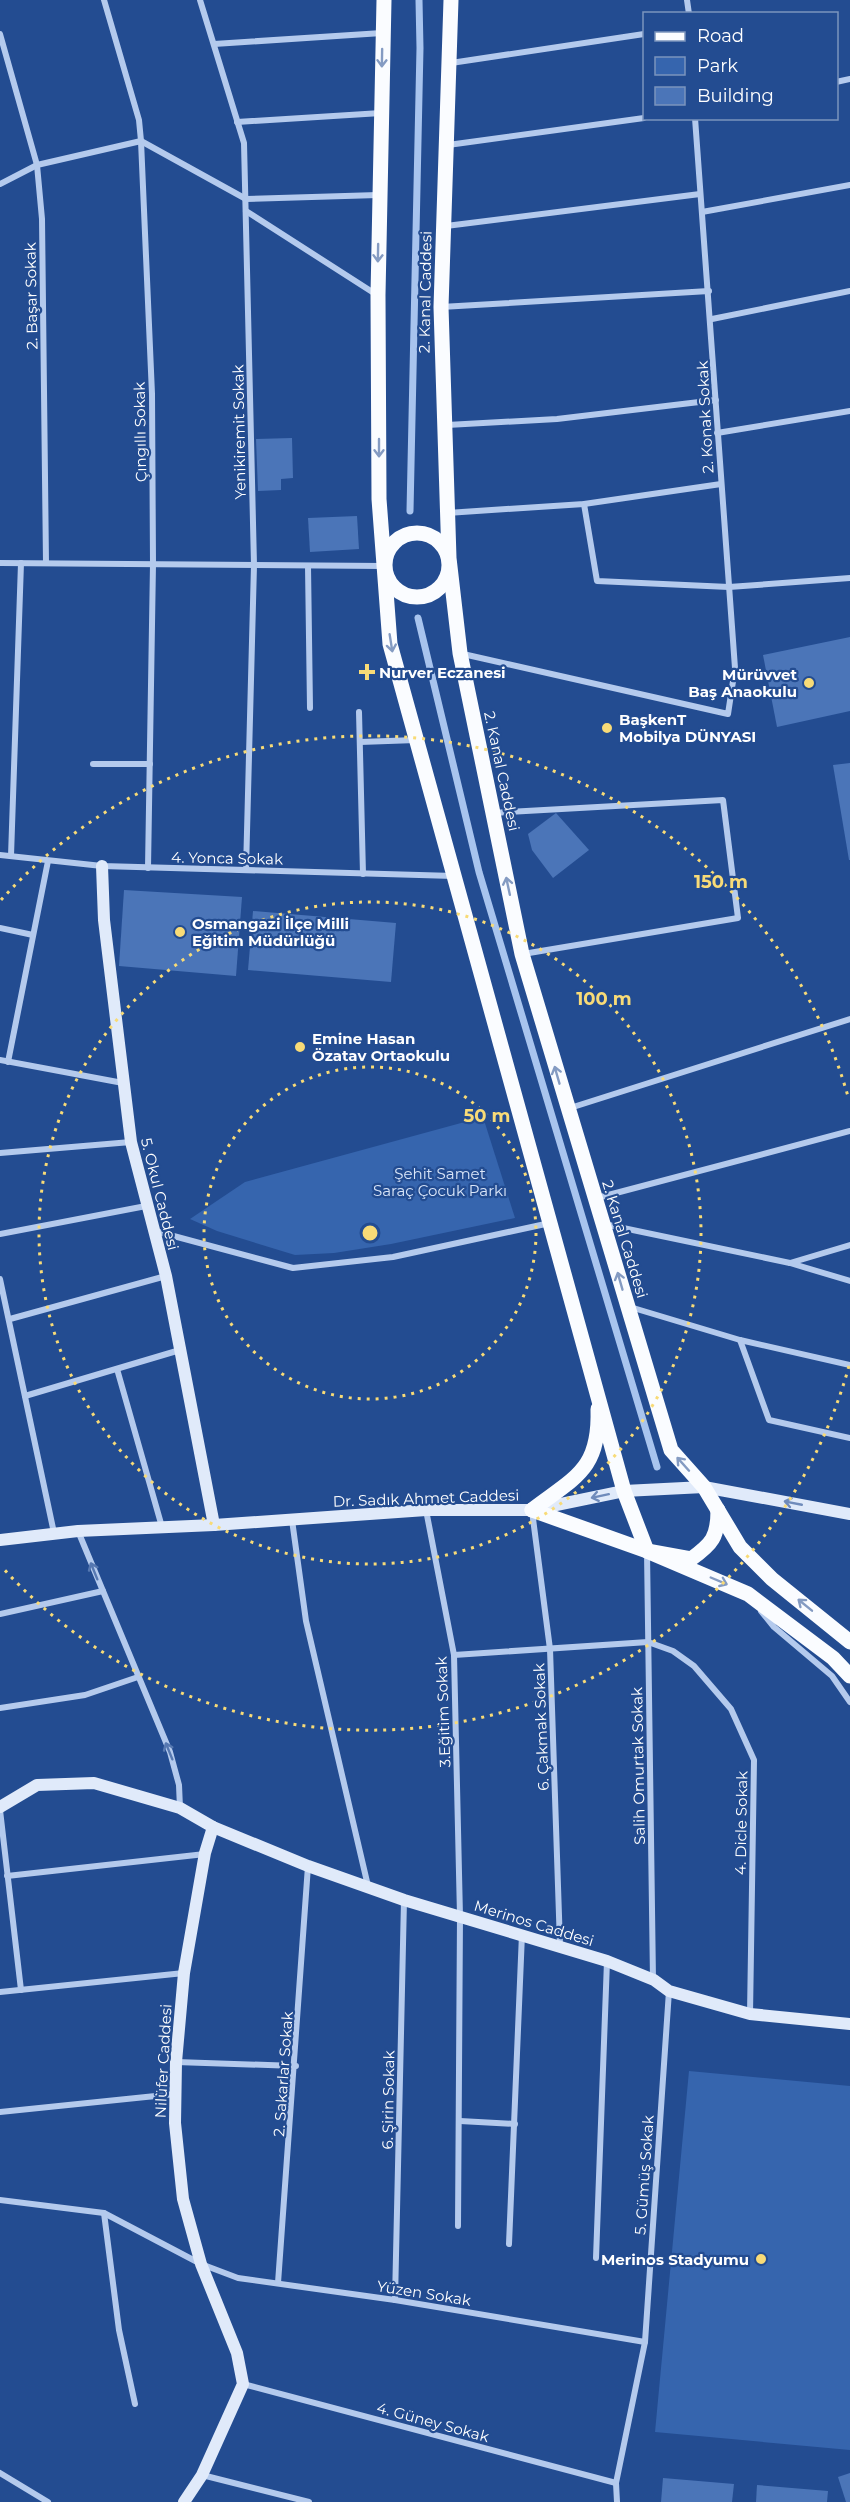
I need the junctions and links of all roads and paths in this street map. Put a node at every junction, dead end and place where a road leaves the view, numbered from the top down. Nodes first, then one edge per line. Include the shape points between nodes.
1 (104, 0) edge
2 (200, 0) edge
3 (384, 0) edge
4 (451, 0) edge
5 (383, 33) junction
6 (0, 34) edge
7 (643, 34) edge
8 (214, 44) junction
9 (450, 63) junction
10 (381, 113) junction
11 (643, 118) edge
12 (695, 120) edge
13 (237, 122) junction
14 (141, 141) junction
15 (448, 145) junction
16 (37, 165) junction
17 (0, 184) edge
18 (850, 185) edge
19 (700, 194) junction
20 (379, 195) junction
21 (246, 199) junction
22 (246, 211) junction
23 (702, 212) junction
24 (445, 226) junction
25 (710, 291) junction
26 (850, 291) edge
27 (378, 295) junction
28 (441, 307) junction
29 (712, 319) junction
30 (716, 399) junction
31 (850, 411) edge
32 (443, 425) junction
33 (717, 433) junction
34 (721, 484) junction
35 (584, 504) junction
36 (447, 513) junction
37 (449, 558) junction
38 (0, 563) edge
39 (21, 563) junction
40 (46, 563) junction
41 (153, 564) junction
42 (254, 565) junction
43 (308, 566) junction
44 (385, 566) junction
45 (850, 578) edge
46 (729, 587) junction
47 (460, 653) junction
48 (310, 708) dead end
49 (359, 712) dead end
50 (417, 740) junction
51 (360, 742) junction
52 (93, 764) dead end
53 (150, 764) junction
54 (492, 813) junction
55 (0, 855) edge
56 (11, 856) junction
57 (48, 861) junction
58 (102, 866) junction
59 (148, 868) junction
60 (246, 870) junction
61 (363, 874) junction
62 (454, 876) junction
63 (0, 928) edge
64 (33, 935) junction
65 (522, 954) junction
66 (850, 1019) edge
67 (0, 1060) edge
68 (8, 1062) junction
69 (123, 1083) junction
70 (567, 1108) junction
71 (850, 1131) edge
72 (130, 1142) junction
73 (0, 1153) edge
74 (594, 1199) junction
75 (146, 1206) junction
76 (550, 1223) junction
77 (603, 1223) junction
78 (155, 1231) junction
79 (0, 1234) edge
80 (850, 1245) edge
81 (790, 1263) junction
82 (166, 1276) junction
83 (0, 1279) edge
84 (850, 1281) edge
85 (627, 1307) junction
86 (10, 1319) junction
87 (740, 1340) junction
88 (180, 1350) junction
89 (850, 1365) edge
90 (117, 1369) junction
91 (598, 1388) junction
92 (25, 1396) junction
93 (850, 1438) edge
94 (704, 1487) junction
95 (624, 1491) junction
96 (426, 1510) junction
97 (532, 1510) junction
98 (718, 1510) junction
99 (850, 1514) edge
100 (292, 1519) junction
101 (214, 1525) junction
102 (162, 1528) junction
103 (78, 1531) junction
104 (54, 1533) junction
105 (0, 1540) edge
106 (647, 1551) junction
107 (103, 1591) junction
108 (748, 1594) junction
109 (0, 1614) edge
110 (648, 1642) junction
111 (850, 1642) edge
112 (550, 1648) junction
113 (454, 1655) junction
114 (850, 1676) edge
115 (138, 1677) junction
116 (850, 1702) edge
117 (0, 1708) edge
118 (0, 1808) edge
119 (180, 1808) junction
120 (213, 1827) junction
121 (205, 1853) junction
122 (309, 1866) junction
123 (7, 1876) junction
124 (368, 1886) junction
125 (404, 1900) junction
126 (460, 1916) junction
127 (522, 1934) junction
128 (560, 1945) junction
129 (607, 1961) junction
130 (184, 1973) junction
131 (654, 1980) junction
132 (21, 1990) junction
133 (0, 1992) edge
134 (669, 1992) junction
135 (750, 2014) junction
136 (850, 2024) edge
137 (176, 2062) junction
138 (296, 2066) junction
139 (175, 2094) junction
140 (0, 2112) edge
141 (460, 2121) junction
142 (515, 2124) junction
143 (0, 2200) edge
144 (104, 2214) junction
145 (458, 2226) dead end
146 (509, 2244) dead end
147 (596, 2258) dead end
148 (201, 2264) junction
149 (278, 2283) junction
150 (395, 2300) junction
151 (645, 2342) junction
152 (243, 2384) junction
153 (135, 2404) dead end
154 (0, 2473) edge
155 (202, 2475) junction
156 (616, 2483) junction
157 (48, 2502) edge
158 (184, 2502) edge
159 (309, 2502) edge
160 (617, 2502) edge

1 - 14 street, Çıngıllı Sokak via 139,120
2 - 8 street, Yenikiremit Sokak
3 - 5 main road
4 - 9 main road, 2. Kanal Caddesi
5 - 8 street
5 -> 10 main road
6 - 16 street, 2. Başar Sokak
7 - 9 street
8 - 13 street, Yenikiremit Sokak
9 - 15 main road, 2. Kanal Caddesi
10 - 13 street
10 - 20 main road
11 - 15 street
12 - 19 street, 2. Konak Sokak
13 - 21 street, Yenikiremit Sokak via 244,142
14 - 16 street
14 - 21 street
14 - 41 street, Çıngıllı Sokak via 152,394
15 - 24 main road, 2. Kanal Caddesi
16 - 17 street
16 - 40 street, 2. Başar Sokak via 42,219
18 - 23 street
19 - 23 street, 2. Konak Sokak
19 - 24 street
20 - 21 street
20 -> 27 main road
21 - 22 street, Yenikiremit Sokak
22 - 27 street
22 - 42 street, Yenikiremit Sokak
23 - 25 street, 2. Konak Sokak
24 - 28 main road, 2. Kanal Caddesi
25 - 28 street
25 - 29 street, 2. Konak Sokak
26 - 29 street
27 -> 44 main road via 379,498
28 - 32 main road, 2. Kanal Caddesi
29 - 30 street, 2. Konak Sokak
30 - 32 street via 557,419
30 - 33 street, 2. Konak Sokak
31 - 33 street
32 - 36 main road, 2. Kanal Caddesi
33 - 34 street, 2. Konak Sokak
34 - 35 street
34 - 46 street, 2. Konak Sokak
35 - 36 street
35 - 46 street via 597,581
36 - 37 main road, 2. Kanal Caddesi
37 - 44 main road via 438,540 418,532 390,546
37 - 44 main road via 449,569 439,588 420,597 400,592 392,585
37 - 47 main road, 2. Kanal Caddesi
38 - 39 street
39 - 40 street
39 - 56 street
40 - 41 street
41 - 42 street
41 - 53 street, Çıngıllı Sokak
42 - 43 street
42 - 60 street, Yenikiremit Sokak
43 - 44 street
43 - 48 street
44 -> 50 main road via 390,644
45 - 46 street
46 - 47 street, 2. Konak Sokak via 735,668 728,714
47 - 54 main road, 2. Kanal Caddesi
49 - 51 street
50 - 51 street
50 - 62 main road
51 - 61 street
52 - 53 street
53 - 59 street, Çıngıllı Sokak
65 -> 54 main road, 2. Kanal Caddesi
54 - 65 street via 723,800 738,918
55 - 56 street, 4. Yonca Sokak
56 - 57 street, 4. Yonca Sokak
57 - 58 street, 4. Yonca Sokak
57 - 64 street
58 - 59 street, 4. Yonca Sokak
58 - 69 main road, 5. Okul Caddesi via 104,920
59 - 60 street, 4. Yonca Sokak
60 - 61 street, 4. Yonca Sokak
61 - 62 street, 4. Yonca Sokak
62 - 76 main road
63 - 64 street
64 - 68 street
70 -> 65 main road, 2. Kanal Caddesi
66 - 70 street
67 - 68 street
68 - 69 street
69 - 72 main road, 5. Okul Caddesi
70 - 74 main road, 2. Kanal Caddesi
71 - 74 street
72 - 73 street
72 - 75 main road, 5. Okul Caddesi
74 - 77 main road, 2. Kanal Caddesi
75 - 78 main road, 5. Okul Caddesi
75 - 79 street
76 - 78 street via 393,1257 293,1268
76 - 91 main road
77 - 81 street
85 -> 77 main road, 2. Kanal Caddesi
78 - 82 main road, 5. Okul Caddesi
80 - 81 street
81 - 84 street
82 - 86 street
82 - 88 main road, 5. Okul Caddesi
83 - 86 street
85 - 87 street
94 -> 85 main road, 2. Kanal Caddesi via 671,1450
86 - 92 street
87 - 89 street
87 - 93 street via 769,1420
88 - 90 street
88 - 101 main road, 5. Okul Caddesi
90 - 92 street
90 - 102 street
91 - 95 main road
91 - 97 main road via 596,1446 588,1465
92 - 104 street
94 - 95 main road, Dr. Sadık Ahmet Caddesi
94 - 98 main road, 2. Kanal Caddesi
99 -> 94 main road, Dr. Sadık Ahmet Caddesi
95 -> 97 main road, Dr. Sadık Ahmet Caddesi
95 - 106 main road
96 - 97 main road, Dr. Sadık Ahmet Caddesi
96 - 100 main road, Dr. Sadık Ahmet Caddesi
96 - 113 street, 3.Eğitim Sokak
97 - 106 main road
97 - 112 street, 6. Çakmak Sokak
98 - 106 main road via 718,1530 707,1548 691,1559
111 -> 98 main road, 2. Kanal Caddesi via 772,1579 741,1547
100 - 101 main road, Dr. Sadık Ahmet Caddesi
100 - 124 street via 306,1621
101 - 102 main road, Dr. Sadık Ahmet Caddesi
102 - 103 main road, Dr. Sadık Ahmet Caddesi
103 - 104 main road, Dr. Sadık Ahmet Caddesi
107 -> 103 street
104 - 105 main road, Dr. Sadık Ahmet Caddesi
106 -> 108 main road
106 - 110 street, Salih Omurtak Sokak
107 - 109 street
107 - 115 street
108 - 114 main road via 833,1658
108 - 116 street via 774,1627 832,1676
110 - 112 street
110 - 131 street, Salih Omurtak Sokak
110 - 135 street, 4. Dicle Sokak via 673,1651 694,1666 731,1709 754,1760
112 - 113 street
112 - 128 street, 6. Çakmak Sokak
113 - 126 street, 3.Eğitim Sokak
115 - 117 street via 86,1695
119 -> 115 street via 176,1768
118 - 119 main road via 37,1785 94,1783
118 - 123 street
119 - 120 main road
120 - 121 main road, Nilüfer Caddesi
120 - 122 main road, Merinos Caddesi
121 - 123 street
121 - 130 main road, Nilüfer Caddesi
122 - 124 main road, Merinos Caddesi
122 - 138 street, 2. Sakarlar Sokak
123 - 132 street
124 - 125 main road, Merinos Caddesi
125 - 126 main road, Merinos Caddesi
125 - 150 street, 6. Şirin Sokak
126 - 127 main road, Merinos Caddesi
126 - 141 street, 3.Eğitim Sokak
127 - 128 main road, Merinos Caddesi
127 - 142 street
128 - 129 main road, Merinos Caddesi
129 - 131 main road, Merinos Caddesi
129 - 147 street
130 - 132 street
130 - 137 main road, Nilüfer Caddesi
131 - 134 main road, Merinos Caddesi
132 - 133 street
134 - 135 main road, Merinos Caddesi
134 - 151 street, 5. Gümüş Sokak
135 - 136 main road, Merinos Caddesi
137 - 138 street
137 - 139 main road, Nilüfer Caddesi
138 - 149 street, 2. Sakarlar Sokak
139 - 140 street
139 - 148 main road, Nilüfer Caddesi via 183,2199
141 - 142 street
141 - 145 street, 3.Eğitim Sokak
142 - 146 street
143 - 144 street, Yüzen Sokak
144 - 148 street, Yüzen Sokak
144 - 153 street via 119,2330
148 - 149 street, Yüzen Sokak via 238,2278
148 - 152 main road, Nilüfer Caddesi via 237,2353
149 - 150 street, Yüzen Sokak
150 - 151 street, Yüzen Sokak
151 - 156 street, 5. Gümüş Sokak
152 - 155 main road
152 - 156 street, 4. Güney Sokak
154 - 157 street
155 - 158 main road
155 - 159 street
156 - 160 street, 5. Gümüş Sokak

